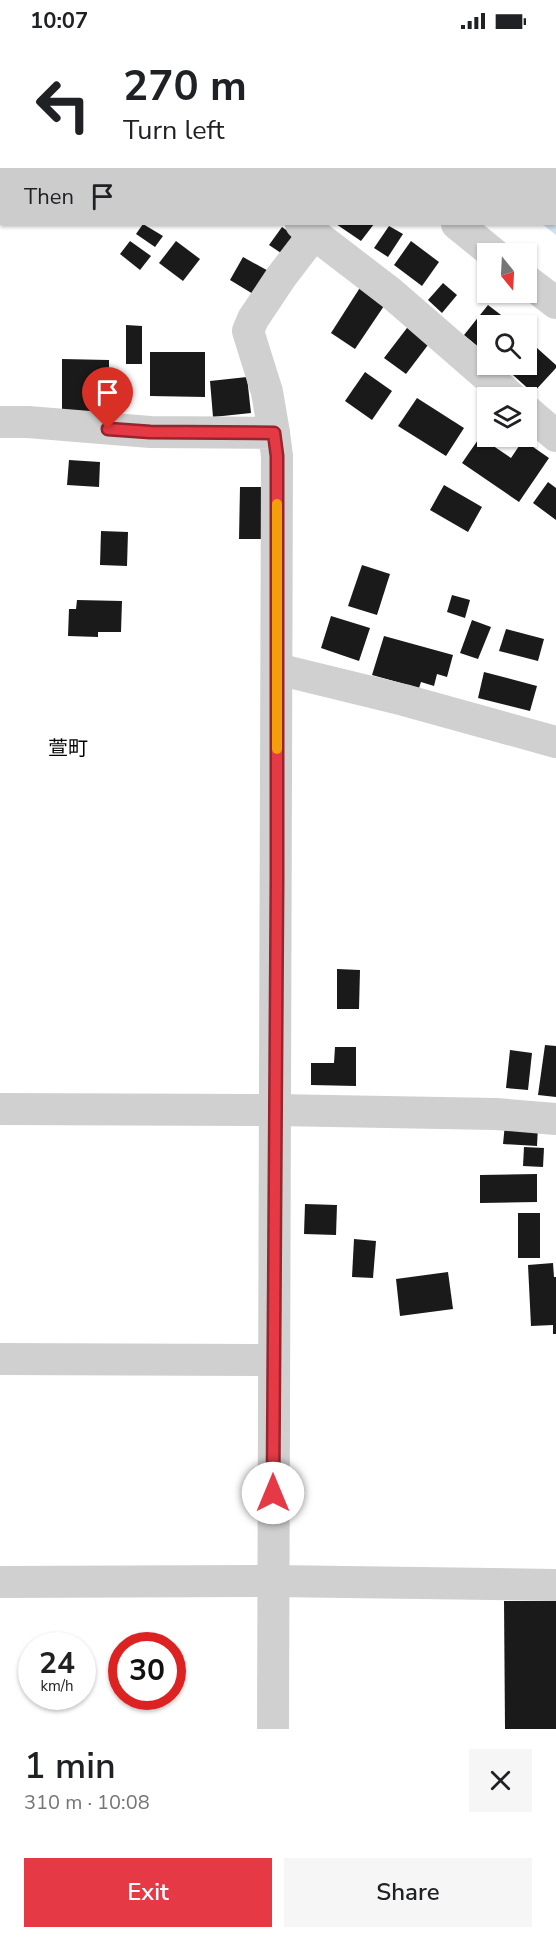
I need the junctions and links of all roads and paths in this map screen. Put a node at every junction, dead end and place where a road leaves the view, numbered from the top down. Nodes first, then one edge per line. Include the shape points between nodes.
1 (458, 225) edge
2 (308, 229) edge
3 (480, 243) edge
4 (537, 288) edge
5 (556, 303) edge
6 (499, 387) edge
7 (537, 420) edge
8 (0, 422) edge
9 (274, 433) junction
10 (556, 436) edge
11 (276, 669) junction
12 (556, 742) edge
13 (0, 1109) edge
14 (276, 1110) junction
15 (556, 1119) edge
16 (0, 1359) edge
17 (274, 1360) junction
18 (273, 1581) junction
19 (0, 1582) edge
20 (556, 1585) edge
21 (273, 1729) edge

1 - 3 street
2 - 6 street via 391,293
2 - 9 street via 248,331 267,392
4 - 5 street
7 - 10 street
8 - 9 street via 150,432
9 - 11 street
11 - 12 street
11 - 14 street
13 - 14 street
14 - 15 street via 496,1114
14 - 17 street
16 - 17 street
17 - 18 street
18 - 19 street
18 - 20 street
18 - 21 street

